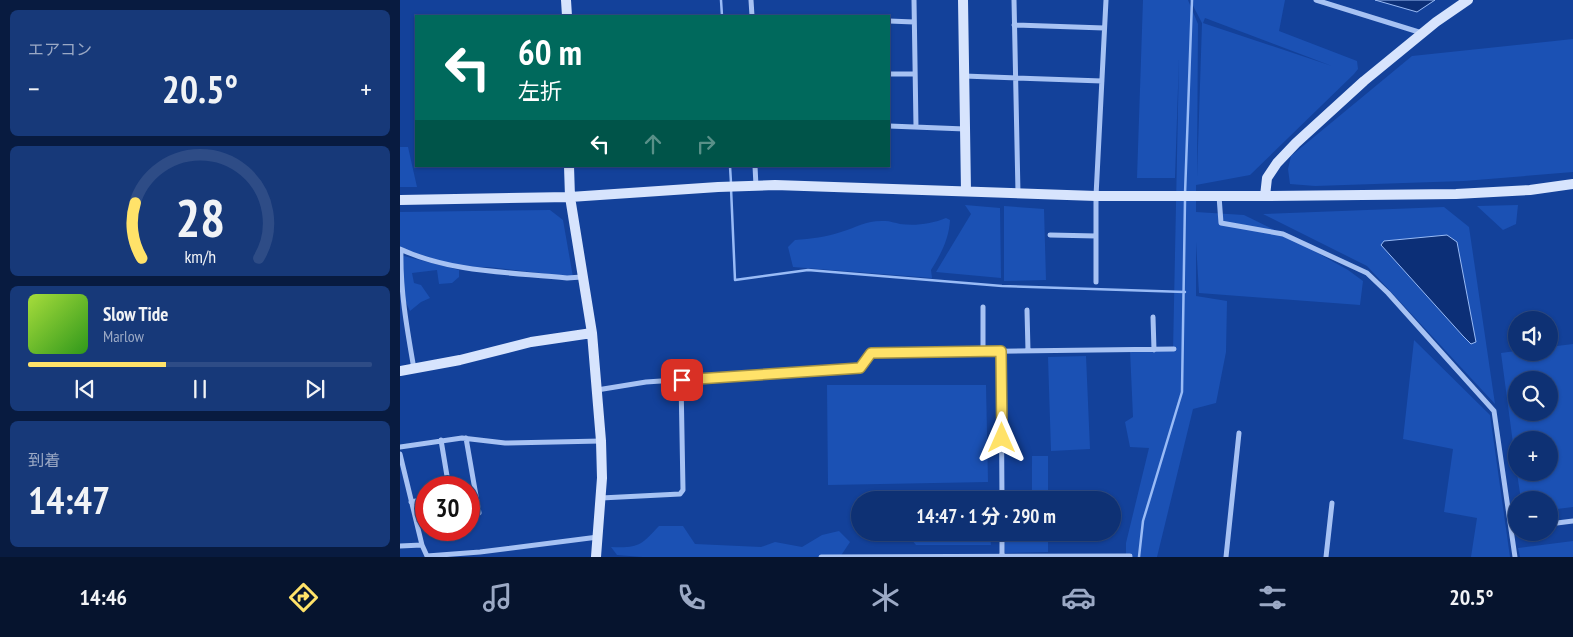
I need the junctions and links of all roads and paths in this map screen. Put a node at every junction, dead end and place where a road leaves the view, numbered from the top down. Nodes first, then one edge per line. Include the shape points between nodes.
1 (566, 0) edge
2 (751, 0) edge
3 (914, 0) edge
4 (964, 0) edge
5 (1014, 0) edge
6 (1106, 0) edge
7 (1316, 0) edge
8 (1468, 0) edge
9 (566, 15) edge
10 (752, 15) edge
11 (890, 21) edge
12 (914, 22) junction
13 (1014, 25) junction
14 (1104, 28) junction
15 (1422, 33) junction
16 (890, 74) edge
17 (915, 74) junction
18 (964, 76) junction
19 (1016, 78) junction
20 (1102, 81) junction
21 (890, 126) edge
22 (916, 127) junction
23 (965, 129) junction
24 (569, 167) edge
25 (755, 167) edge
26 (1573, 184) edge
27 (756, 186) junction
28 (966, 191) junction
29 (1018, 193) junction
30 (1096, 196) junction
31 (1219, 196) junction
32 (1265, 196) junction
33 (570, 197) junction
34 (400, 200) edge
35 (1050, 235) dead end
36 (1096, 236) junction
37 (401, 250) edge
38 (582, 277) junction
39 (1096, 282) dead end
40 (983, 307) dead end
41 (1027, 310) dead end
42 (1153, 317) dead end
43 (592, 333) junction
44 (408, 334) junction
45 (400, 335) edge
46 (1174, 349) dead end
47 (1154, 350) junction
48 (1001, 351) junction
49 (1028, 351) junction
50 (983, 352) junction
51 (414, 369) junction
52 (400, 371) edge
53 (682, 380) junction
54 (597, 390) junction
55 (1239, 433) dead end
56 (466, 438) junction
57 (440, 440) junction
58 (601, 441) junction
59 (400, 447) edge
60 (400, 454) edge
61 (447, 476) edge
62 (472, 476) edge
63 (1002, 491) edge
64 (1508, 494) edge
65 (601, 498) junction
66 (415, 501) edge
67 (411, 502) junction
68 (1332, 503) dead end
69 (1573, 521) edge
70 (1558, 523) edge
71 (599, 537) junction
72 (1002, 541) edge
73 (1514, 541) edge
74 (422, 545) junction
75 (400, 546) edge
76 (427, 556) edge
77 (1002, 556) junction
78 (1063, 556) edge
79 (1104, 556) edge
80 (1130, 556) edge
81 (596, 557) edge
82 (821, 557) edge
83 (877, 557) edge
84 (1226, 557) edge
85 (1326, 557) edge
86 (1515, 557) edge

1 - 9 street
2 - 10 street
3 - 12 street
4 - 18 street
5 - 13 street
6 - 14 street
7 - 15 street
8 - 15 street
11 - 12 street
12 - 17 street
13 - 14 street
13 - 19 street
14 - 20 street
15 - 32 street via 1296,143 1267,178
16 - 17 street
17 - 22 street
18 - 19 street
18 - 23 street
19 - 20 street
19 - 29 street
20 - 30 street
21 - 22 street
22 - 23 street
23 - 28 street
24 - 33 street
25 - 27 street
26 - 32 street via 1456,194
27 - 28 street
27 - 33 street
28 - 29 street
29 - 30 street
30 - 31 street
30 - 36 street
31 - 32 street
31 - 64 street via 1221,223 1283,234 1367,273 1388,293 1494,411
33 - 34 street
33 - 38 street
35 - 36 street
36 - 39 street
37 - 38 street via 449,266
37 - 44 street via 403,308
38 - 43 street
40 - 50 street
41 - 49 street
42 - 47 street
43 - 51 street via 531,342
43 - 54 street
44 - 45 street
44 - 51 street
46 - 47 street
47 - 49 street
48 - 49 street
48 - 50 street
48 - 63 street
50 - 53 street via 871,353 860,368
51 - 52 street
53 - 54 street
53 - 65 street via 683,490 680,494
54 - 58 street
55 - 84 street
56 - 57 street
56 - 58 street via 505,443
56 - 62 street
57 - 59 street
57 - 61 street
58 - 65 street
60 - 67 street
65 - 71 street
66 - 67 street
67 - 74 street
68 - 85 street
69 - 70 street
71 - 76 street
71 - 81 street
72 - 77 street
73 - 86 street
74 - 75 street
74 - 76 street
77 - 78 street
77 - 83 street
78 - 79 street
79 - 80 street
82 - 83 street

